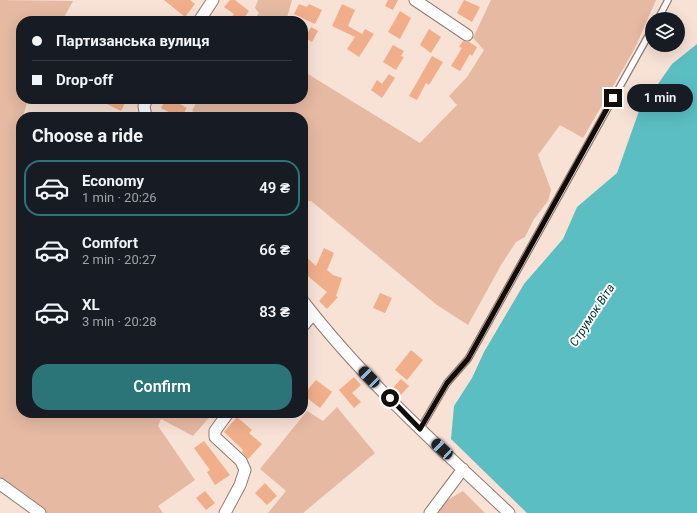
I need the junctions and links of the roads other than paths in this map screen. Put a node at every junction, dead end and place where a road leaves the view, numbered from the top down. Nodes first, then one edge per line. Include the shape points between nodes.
1 (213, 0) edge
2 (415, 0) edge
3 (668, 0) edge
4 (662, 12) edge
5 (202, 16) edge
6 (467, 35) dead end
7 (645, 41) edge
8 (308, 308) edge
9 (313, 314) junction
10 (308, 320) edge
11 (224, 418) edge
12 (420, 429) junction
13 (463, 469) junction
14 (0, 484) edge
15 (40, 513) edge
16 (225, 513) edge
17 (430, 513) edge
18 (509, 513) edge

1 - 5 street
2 - 6 street
3 - 4 lane
7 - 12 lane via 472,353 447,383
8 - 9 street
9 - 10 street
9 - 12 street via 339,346
11 - 16 street via 215,431 215,437 241,461 245,470
12 - 13 street
13 - 17 street
13 - 18 street
14 - 15 street

